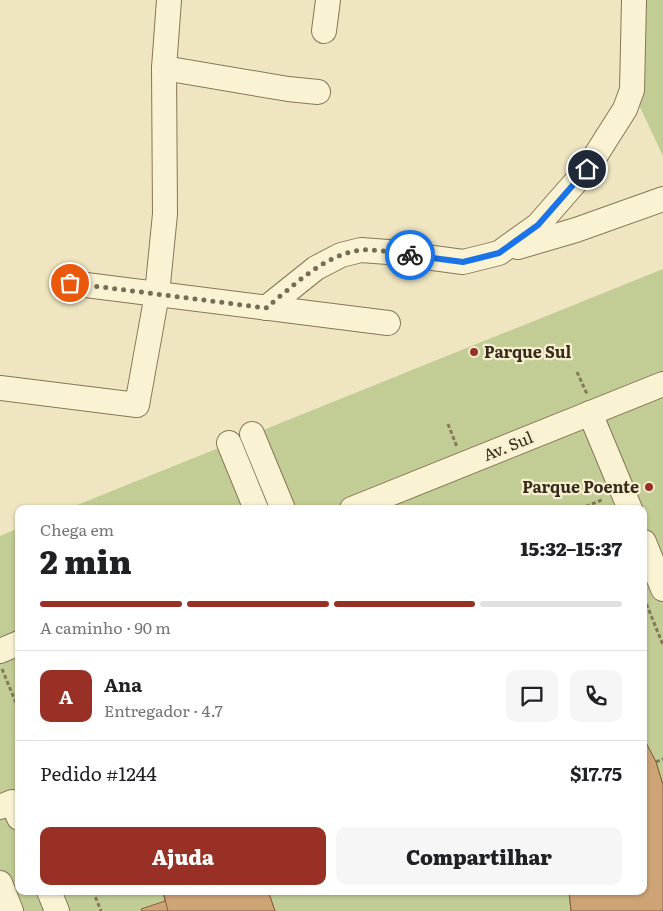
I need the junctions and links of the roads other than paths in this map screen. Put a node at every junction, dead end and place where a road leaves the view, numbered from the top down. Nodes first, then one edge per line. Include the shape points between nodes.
1 (170, 0) edge
2 (328, 0) edge
3 (634, 0) edge
4 (324, 31) dead end
5 (164, 68) junction
6 (318, 92) dead end
7 (663, 199) edge
8 (499, 253) junction
9 (70, 283) dead end
10 (157, 294) junction
11 (266, 308) junction
12 (388, 323) dead end
13 (663, 384) edge
14 (0, 388) edge
15 (592, 412) junction
16 (252, 434) dead end
17 (229, 443) dead end
18 (254, 505) edge
19 (281, 505) edge
20 (362, 505) edge
21 (628, 505) edge
22 (647, 566) edge
23 (651, 599) edge
24 (15, 645) edge
25 (0, 651) edge
26 (0, 806) edge
27 (15, 809) edge
28 (0, 883) edge
29 (51, 895) edge
30 (11, 911) edge
31 (57, 911) edge

1 - 5 street
2 - 4 street
3 - 8 street via 632,90 625,109 587,169 538,225
5 - 6 street
5 - 10 street via 165,214
7 - 8 street
8 - 11 street via 463,262 362,250 342,255 316,268
9 - 10 street
10 - 11 street
10 - 14 street via 136,405
11 - 12 street
13 - 15 street, Av. Sul
15 - 20 street, Av. Sul
15 - 21 street
16 - 19 street
17 - 18 street
22 - 23 street
24 - 25 street
26 - 27 street via 12,802
28 - 30 street
29 - 31 street

